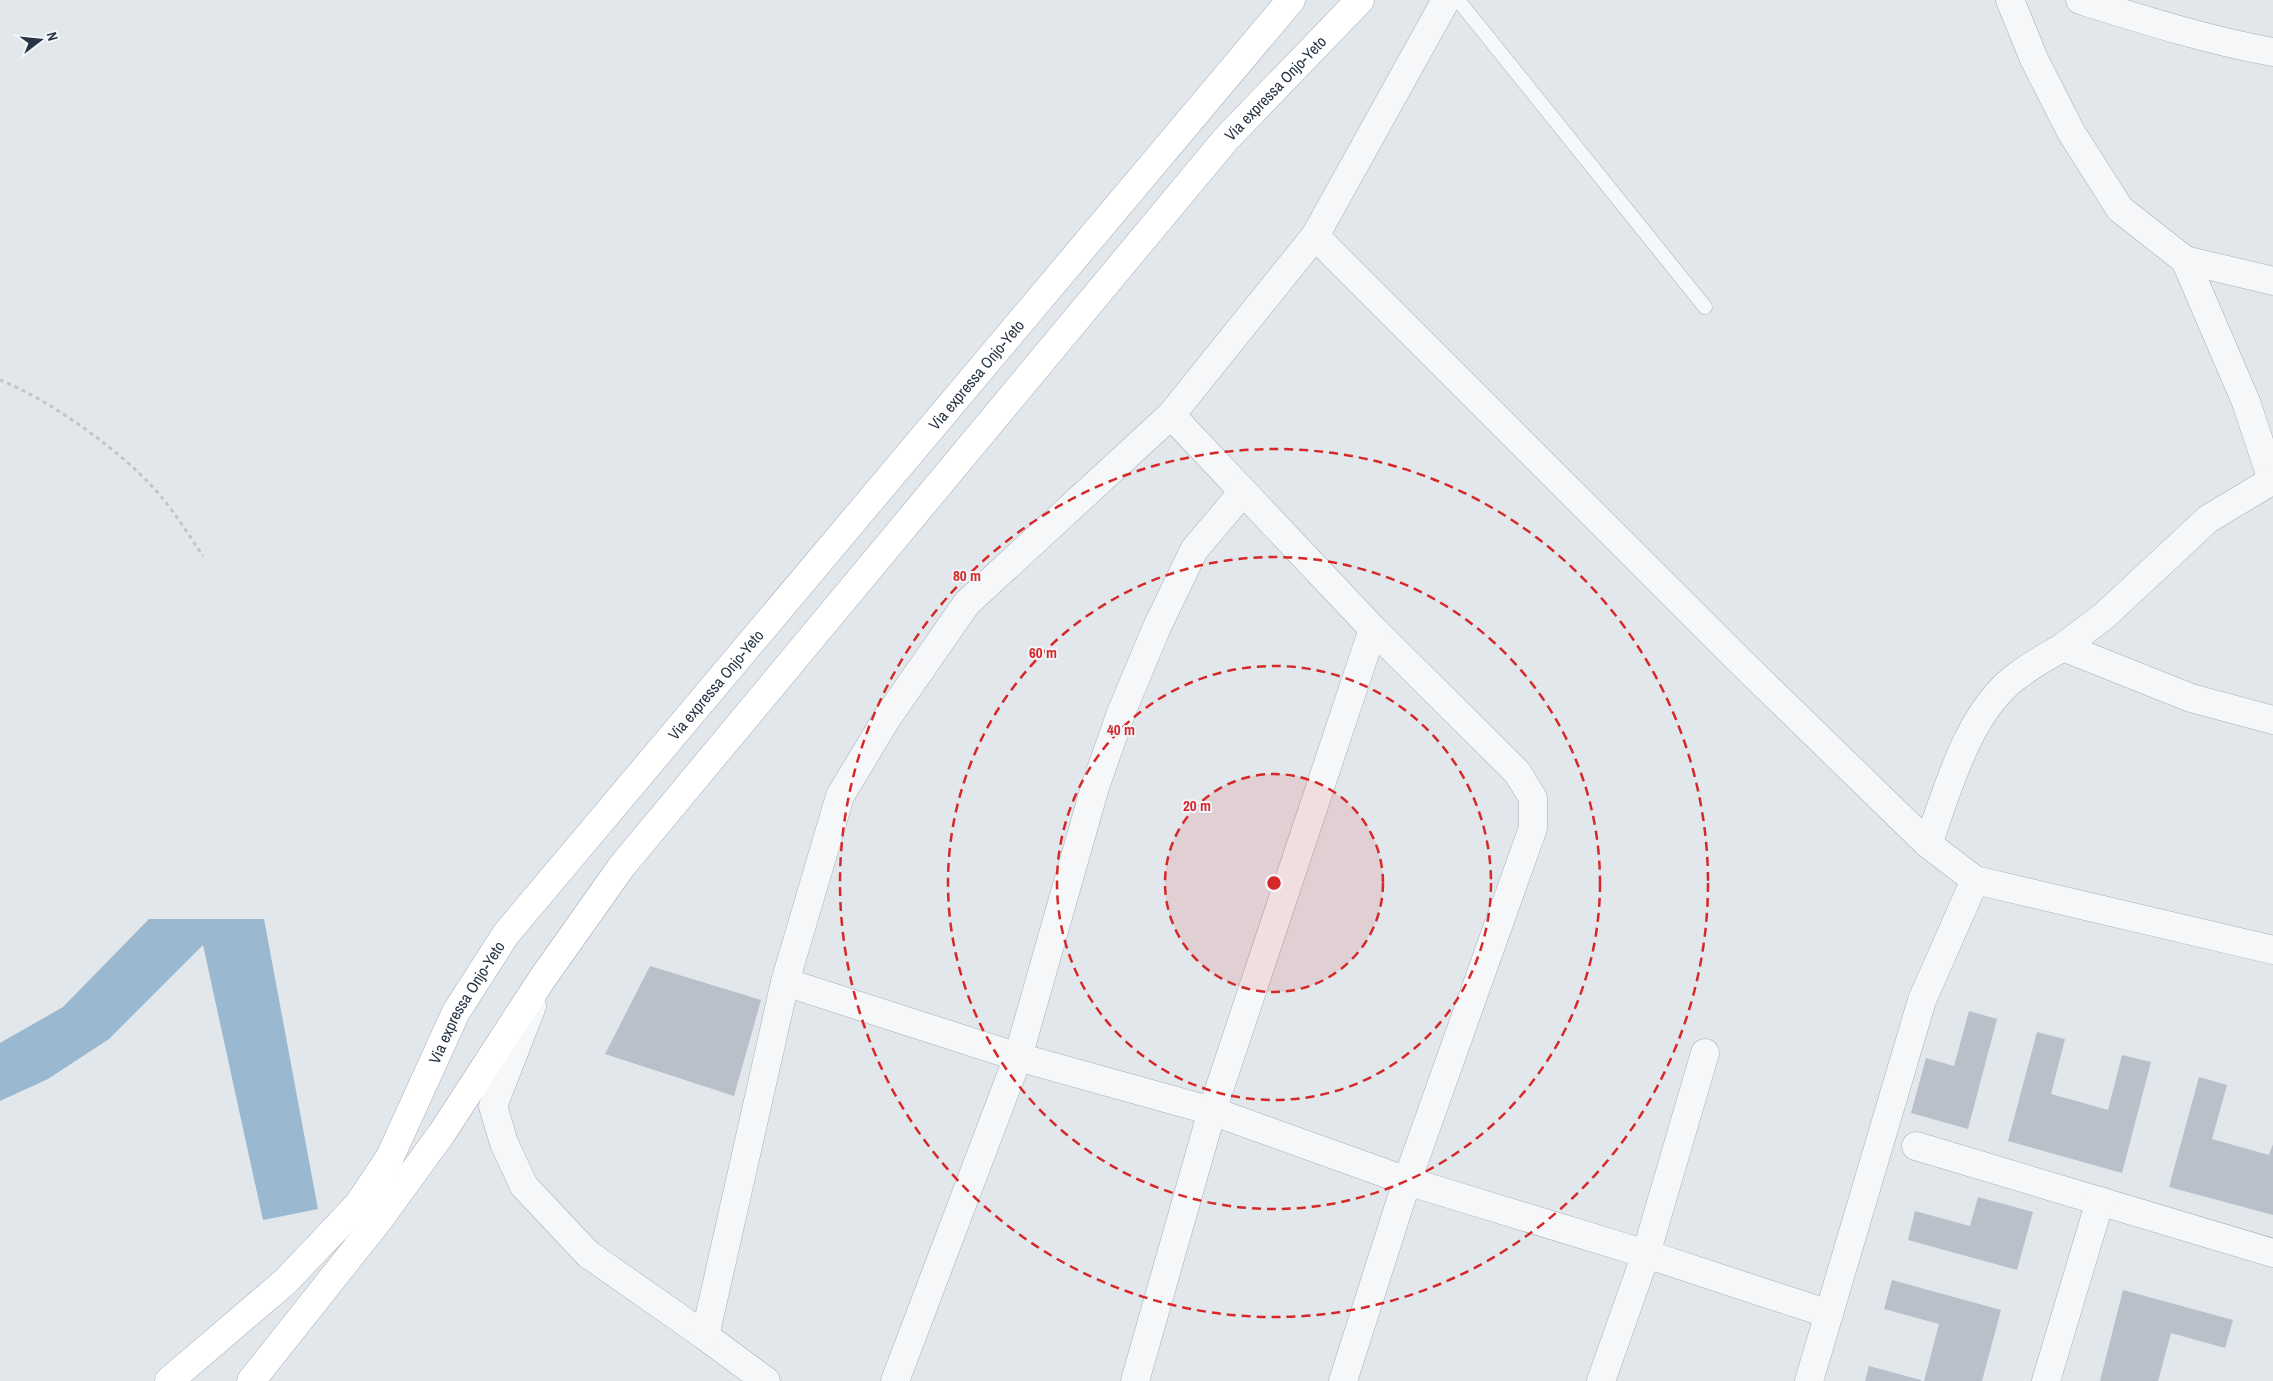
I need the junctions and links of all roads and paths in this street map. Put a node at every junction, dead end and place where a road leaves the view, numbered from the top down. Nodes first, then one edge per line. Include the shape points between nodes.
1 (1291, 0) edge
2 (1360, 0) edge
3 (1446, 0) edge
4 (1458, 0) edge
5 (2010, 0) edge
6 (2080, 0) edge
7 (2273, 52) edge
8 (1315, 236) junction
9 (2185, 260) junction
10 (2273, 281) edge
11 (1706, 307) dead end
12 (0, 380) edge
13 (1171, 415) junction
14 (2272, 480) edge
15 (1243, 492) junction
16 (203, 556) dead end
17 (1372, 629) junction
18 (2063, 647) junction
19 (2273, 720) edge
20 (1928, 844) junction
21 (1975, 880) junction
22 (2273, 950) edge
23 (542, 979) junction
24 (786, 982) junction
25 (1705, 1053) dead end
26 (1018, 1057) junction
27 (1212, 1111) junction
28 (1916, 1146) dead end
29 (1407, 1181) junction
30 (2100, 1201) junction
31 (2273, 1253) edge
32 (1646, 1254) junction
33 (1829, 1314) junction
34 (705, 1336) junction
35 (169, 1381) edge
36 (251, 1381) edge
37 (766, 1381) edge
38 (895, 1381) edge
39 (1135, 1381) edge
40 (1342, 1381) edge
41 (1601, 1381) edge
42 (1809, 1381) edge
43 (2046, 1381) edge

1 - 35 main road, Via expressa Onjo-Yeto via 506,934 456,1012 390,1157 358,1205 286,1281
2 - 23 main road, Via expressa Onjo-Yeto via 1219,146 622,866
3 - 8 street
4 - 11 lane
5 - 9 street via 2034,59 2071,132 2120,209
6 - 7 street via 2144,21
8 - 13 street
8 - 20 street
9 - 10 street
9 - 14 street via 2246,402
12 - 16 path via 57,409 123,460 163,499
13 - 15 street
13 - 24 street via 967,603 887,718 840,796
14 - 18 street via 2208,519 2104,616
15 - 17 street
15 - 26 street via 1194,550 1156,627 1121,713 1094,787
17 - 27 street
17 - 29 street via 1517,772 1533,798 1533,828
18 - 19 street via 2191,698
18 - 20 street via 2016,677 1990,704 1965,743
20 - 21 street
21 - 22 street
21 - 33 street via 1922,1000
23 - 34 street via 493,1106 504,1143 524,1186 588,1254
23 - 36 main road, Via expressa Onjo-Yeto via 442,1133 378,1221
24 - 26 street
24 - 34 street
25 - 32 street
26 - 27 street
26 - 38 street
27 - 29 street
27 - 39 street
28 - 30 street
29 - 32 street
29 - 40 street
30 - 31 street
30 - 43 street
32 - 33 street
32 - 41 street
33 - 42 street
34 - 37 street

